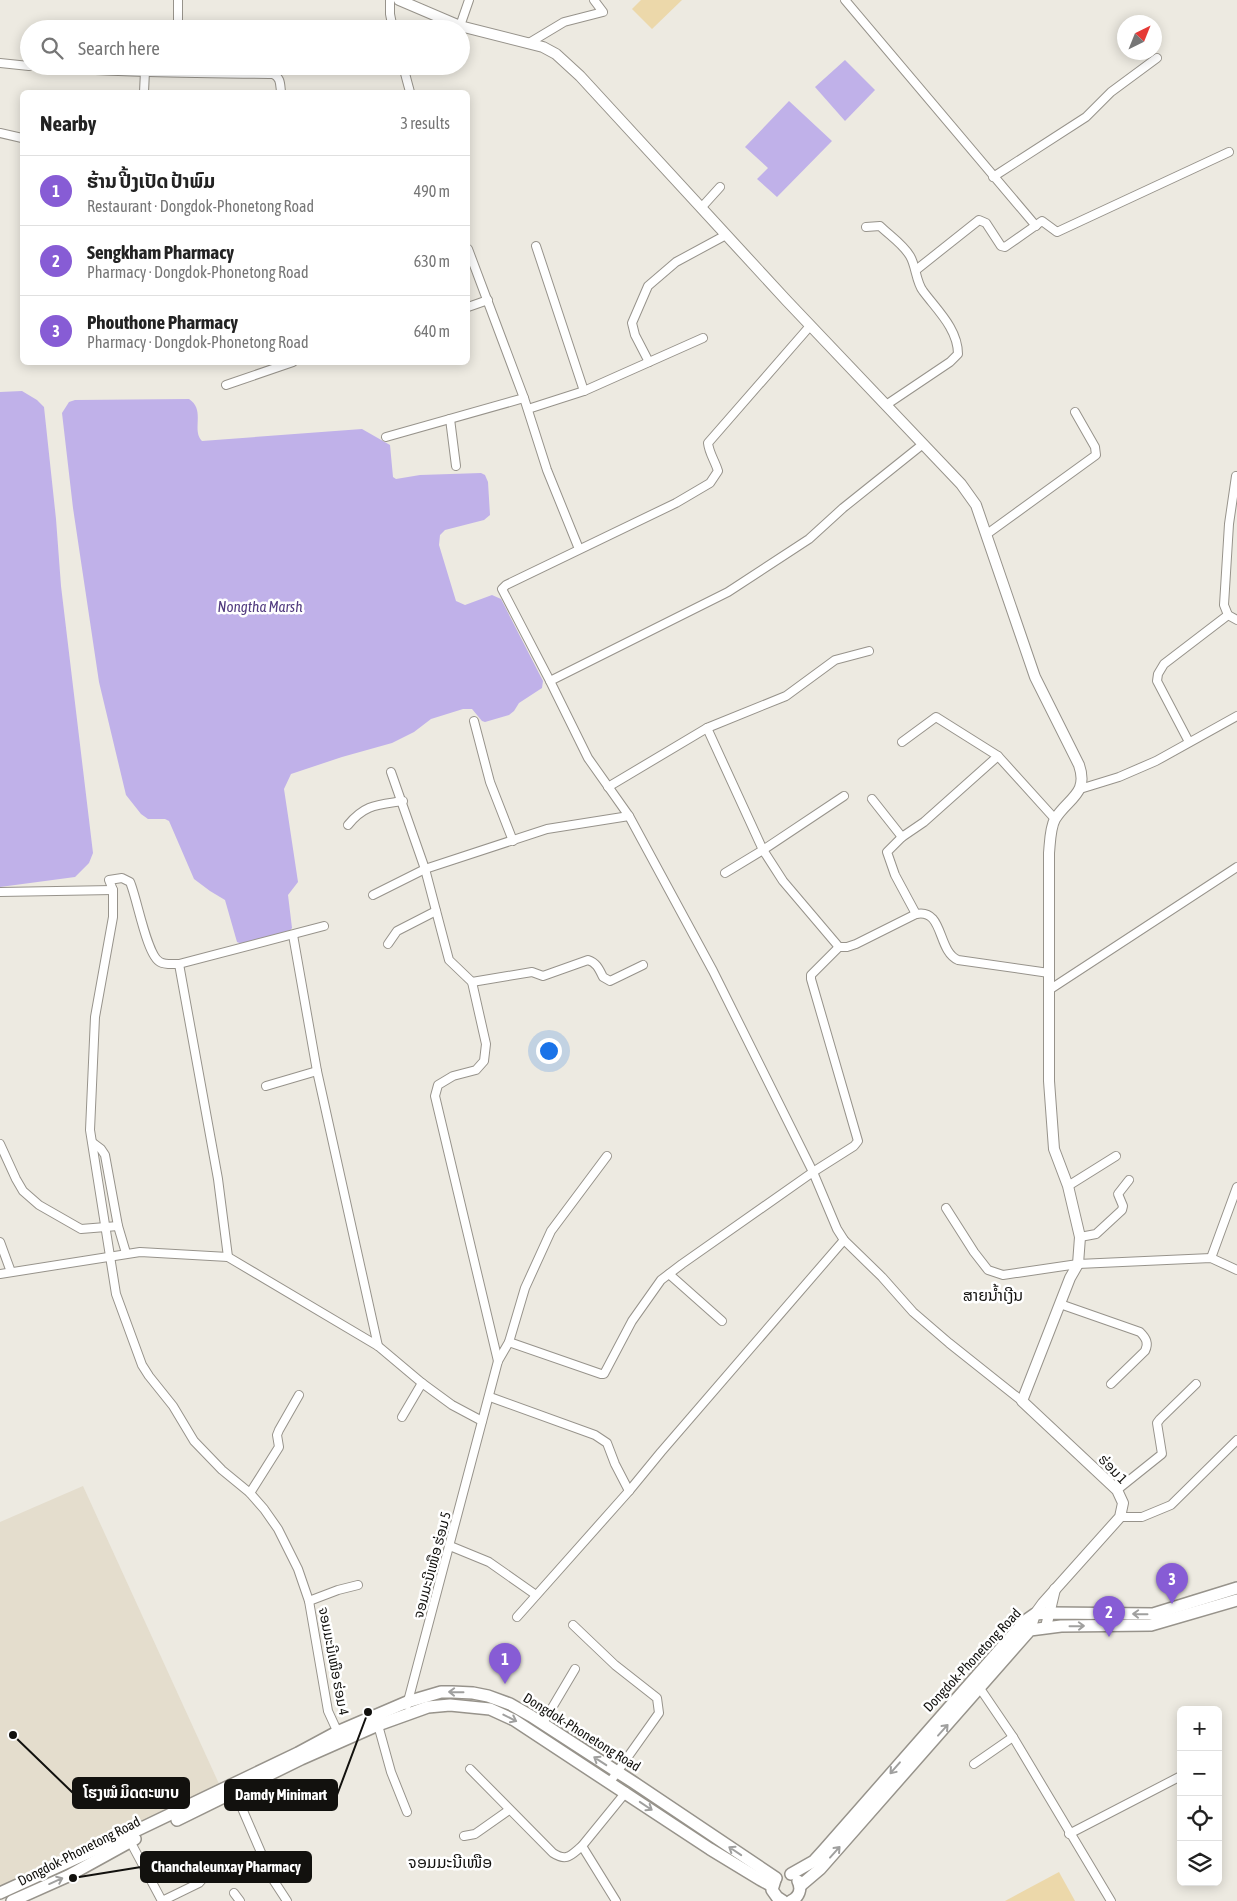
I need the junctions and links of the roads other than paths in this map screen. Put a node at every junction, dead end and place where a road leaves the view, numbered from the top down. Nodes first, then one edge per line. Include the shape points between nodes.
1 (178, 0) edge
2 (390, 0) edge
3 (399, 0) edge
4 (469, 0) edge
5 (594, 0) edge
6 (845, 0) edge
7 (178, 20) edge
8 (391, 20) edge
9 (446, 20) edge
10 (462, 20) edge
11 (470, 28) edge
12 (529, 43) junction
13 (1154, 60) edge
14 (0, 63) edge
15 (20, 65) edge
16 (145, 75) edge
17 (276, 75) edge
18 (405, 75) edge
19 (144, 90) edge
20 (281, 90) edge
21 (409, 90) edge
22 (0, 133) edge
23 (20, 138) edge
24 (1229, 152) dead end
25 (993, 177) junction
26 (720, 187) dead end
27 (701, 208) junction
28 (1036, 226) junction
29 (866, 227) dead end
30 (726, 235) junction
31 (536, 246) dead end
32 (470, 254) edge
33 (916, 270) junction
34 (488, 300) junction
35 (470, 307) edge
36 (810, 326) junction
37 (703, 338) dead end
38 (648, 362) junction
39 (284, 365) edge
40 (226, 385) dead end
41 (584, 391) junction
42 (524, 398) junction
43 (886, 405) junction
44 (528, 409) junction
45 (1075, 412) dead end
46 (450, 418) junction
47 (386, 437) dead end
48 (923, 444) junction
49 (456, 466) dead end
50 (1236, 476) dead end
51 (987, 534) junction
52 (579, 548) junction
53 (1228, 615) junction
54 (1237, 620) edge
55 (869, 651) dead end
56 (550, 681) junction
57 (1237, 716) edge
58 (474, 720) dead end
59 (708, 728) junction
60 (902, 742) dead end
61 (1189, 742) junction
62 (998, 756) junction
63 (391, 772) dead end
64 (608, 787) junction
65 (1080, 789) junction
66 (844, 796) dead end
67 (872, 799) dead end
68 (403, 801) junction
69 (629, 816) junction
70 (1055, 819) junction
71 (348, 825) dead end
72 (902, 837) junction
73 (512, 841) junction
74 (764, 850) junction
75 (1237, 867) edge
76 (425, 869) junction
77 (726, 873) dead end
78 (112, 890) junction
79 (0, 892) edge
80 (373, 895) dead end
81 (436, 912) junction
82 (916, 914) junction
83 (324, 926) dead end
84 (293, 935) junction
85 (388, 944) dead end
86 (839, 947) junction
87 (179, 964) junction
88 (643, 965) dead end
89 (1049, 973) junction
90 (472, 982) junction
91 (1049, 990) junction
92 (317, 1071) junction
93 (266, 1086) dead end
94 (93, 1143) junction
95 (0, 1144) edge
96 (607, 1156) dead end
97 (1116, 1156) dead end
98 (813, 1172) junction
99 (1129, 1180) dead end
100 (1068, 1186) junction
101 (1237, 1188) edge
102 (946, 1208) dead end
103 (118, 1226) junction
104 (105, 1228) junction
105 (1080, 1237) junction
106 (844, 1240) junction
107 (0, 1242) edge
108 (126, 1253) junction
109 (110, 1255) junction
110 (228, 1257) junction
111 (1211, 1258) junction
112 (1078, 1264) junction
113 (1237, 1270) edge
114 (11, 1272) junction
115 (0, 1274) edge
116 (669, 1274) junction
117 (1060, 1304) junction
118 (722, 1321) dead end
119 (509, 1342) junction
120 (378, 1346) junction
121 (498, 1361) junction
122 (422, 1383) junction
123 (1111, 1384) dead end
124 (1196, 1384) dead end
125 (299, 1395) dead end
126 (490, 1397) junction
127 (1022, 1401) junction
128 (402, 1417) dead end
129 (482, 1421) junction
130 (1237, 1440) edge
131 (629, 1490) junction
132 (1117, 1490) junction
133 (250, 1493) junction
134 (1120, 1517) junction
135 (450, 1546) junction
136 (358, 1586) dead end
137 (1055, 1588) junction
138 (1237, 1588) edge
139 (536, 1595) junction
140 (1237, 1600) edge
141 (309, 1601) junction
142 (1050, 1613) junction
143 (1035, 1614) junction
144 (517, 1617) dead end
145 (573, 1625) dead end
146 (1046, 1627) junction
147 (1030, 1630) junction
148 (575, 1669) dead end
149 (977, 1684) junction
150 (407, 1702) junction
151 (405, 1715) junction
152 (543, 1724) junction
153 (378, 1725) junction
154 (340, 1737) junction
155 (1013, 1737) junction
156 (974, 1764) dead end
157 (470, 1769) dead end
158 (618, 1772) junction
159 (1177, 1778) edge
160 (610, 1782) junction
161 (236, 1792) junction
162 (626, 1792) junction
163 (509, 1810) junction
164 (407, 1812) dead end
165 (1069, 1834) junction
166 (464, 1836) dead end
167 (130, 1842) junction
168 (582, 1846) junction
169 (208, 1864) dead end
170 (791, 1874) junction
171 (774, 1882) junction
172 (0, 1893) edge
173 (234, 1893) dead end
174 (797, 1896) edge
175 (12, 1901) edge
176 (162, 1901) edge
177 (240, 1901) edge
178 (287, 1901) edge
179 (616, 1901) edge
180 (783, 1901) edge
181 (1111, 1901) edge

1 - 7 street
2 - 8 street
3 - 9 street
4 - 10 street
5 - 12 street via 604,12 576,17
6 - 25 street
11 - 12 street
12 - 27 street via 556,54 580,76
13 - 25 street via 1111,92 1086,117
14 - 15 street
16 - 19 street
17 - 20 street
18 - 21 street
22 - 23 street
24 - 28 street via 1057,232 1042,221
25 - 28 street
26 - 27 street
27 - 30 street
28 - 33 street via 1005,247 1000,246 986,223 979,220
29 - 33 street via 880,226 909,254
30 - 36 street
30 - 38 street via 676,262 648,286 632,323
31 - 41 street
32 - 34 street
33 - 43 street via 922,290 950,329 958,354
34 - 35 street
34 - 42 street
36 - 43 street
36 - 52 street via 708,443 718,471 710,483 676,503
37 - 38 street
38 - 41 street
39 - 40 street
41 - 44 street
42 - 44 street
42 - 46 street
43 - 48 street
44 - 52 street via 547,470
45 - 51 street via 1095,447 1096,455
46 - 47 street
46 - 49 street
48 - 51 street via 976,505
48 - 56 street via 809,539 728,592
50 - 53 street via 1229,524 1224,605
51 - 65 street via 1035,678 1082,773
52 - 56 street via 502,588
53 - 54 street
53 - 61 street via 1164,664 1158,674 1157,681
55 - 59 street via 835,660 786,696
56 - 64 street via 588,758
57 - 61 street
58 - 73 street via 490,782
59 - 64 street
59 - 74 street
60 - 62 street via 936,717
61 - 65 street via 1119,777
62 - 70 street
62 - 72 street via 924,822
63 - 68 street
64 - 69 street
65 - 70 street
66 - 74 street
67 - 72 street
68 - 71 street via 364,809
68 - 76 street
69 - 73 street via 547,830
69 - 98 street via 713,971
70 - 89 street via 1049,854
72 - 82 street via 887,852
73 - 76 street
74 - 77 street
74 - 86 street via 786,885
75 - 91 street
76 - 80 street
76 - 81 street
78 - 79 street
78 - 87 street via 109,880 122,878 130,882 154,957 166,964
78 - 94 street, ຈອມມະນີເໜືອ ຮ່ອມ 4 via 113,917 95,1017 90,1130
81 - 85 street via 397,931
81 - 90 street via 449,960
82 - 86 street via 856,944
82 - 89 street via 930,915 947,951 958,960
83 - 84 street
84 - 87 street
84 - 92 street
86 - 98 street via 811,975 811,979 858,1141
87 - 110 street via 218,1179
88 - 90 street via 610,981 603,978 598,966 588,960 543,976 532,972
89 - 91 street
90 - 121 street via 486,1044 484,1061 476,1070 453,1076 438,1085 435,1096
91 - 100 street via 1049,1081 1054,1149
92 - 93 street
92 - 120 street
94 - 103 street via 105,1155
94 - 104 street, ຈອມມະນີເໜືອ ຮ່ອມ 4
95 - 104 street via 23,1191 39,1205 76,1228
96 - 119 street via 551,1231 525,1288
97 - 100 street
98 - 106 street
98 - 116 street
99 - 105 street via 1118,1194 1122,1210 1096,1234
100 - 105 street
101 - 111 street
102 - 112 street via 988,1270 1003,1275
103 - 104 street
103 - 108 street
104 - 109 street, ຈອມມະນີເໜືອ ຮ່ອມ 4
105 - 112 street
106 - 127 street via 914,1312
106 - 131 street
107 - 114 street
108 - 109 street
108 - 110 street
109 - 114 street
109 - 133 street, ຈອມມະນີເໜືອ ຮ່ອມ 4 via 116,1294 142,1365 194,1440 222,1470
110 - 120 street
111 - 112 street
111 - 113 street
112 - 117 street
114 - 115 street
116 - 118 street
116 - 119 street via 661,1280 632,1321 604,1374
117 - 123 street via 1140,1332 1146,1339 1144,1351
117 - 127 street
119 - 121 street
120 - 122 street
121 - 126 street, ຈອມມະນີເໜືອ ຮ່ອມ 5
122 - 128 street
122 - 129 street via 452,1405
124 - 132 street via 1158,1423 1162,1454
125 - 133 street via 279,1430 279,1447
126 - 129 street, ຈອມມະນີເໜືອ ຮ່ອມ 5
126 - 131 street via 595,1435 607,1443
127 - 132 street, ຮ່ອມ 1
129 - 135 street, ຈອມມະນີເໜືອ ຮ່ອມ 5
130 - 134 street via 1171,1505 1142,1518
131 - 139 street
132 - 134 street, ຮ່ອມ 1 via 1123,1503
133 - 141 street, ຈອມມະນີເໜືອ ຮ່ອມ 4 via 278,1529 298,1569
134 - 137 street
135 - 139 street via 489,1562
135 - 150 street, ຈອມມະນີເໜືອ ຮ່ອມ 5
136 - 141 street
137 - 142 street
137 - 143 street
138 -> 142 main road, Dongdok-Phonetong Road via 1153,1614
139 - 144 street
146 -> 140 main road, Dongdok-Phonetong Road via 1151,1624
141 - 154 street, ຈອມມະນີເໜືອ ຮ່ອມ 4 via 328,1711
142 - 143 main road, Dongdok-Phonetong Road
142 - 146 street
143 - 147 street
143 - 149 main road, Dongdok-Phonetong Road via 1025,1621
145 - 158 street via 615,1665 657,1698 659,1714
146 - 147 main road, Dongdok-Phonetong Road
147 - 149 main road, Dongdok-Phonetong Road
148 - 152 street
149 - 155 street
149 -> 170 main road, Dongdok-Phonetong Road via 814,1861
174 -> 149 main road, Dongdok-Phonetong Road
150 - 151 street, ຈອມມະນີເໜືອ ຮ່ອມ 5
152 -> 150 main road, Dongdok-Phonetong Road via 510,1704 473,1693 441,1692
150 - 154 main road, Dongdok-Phonetong Road
151 - 153 main road, Dongdok-Phonetong Road
151 -> 160 main road, Dongdok-Phonetong Road via 428,1707 450,1705 490,1708
158 -> 152 main road, Dongdok-Phonetong Road
153 - 154 main road, Dongdok-Phonetong Road
153 - 164 street via 390,1772
154 - 161 main road, Dongdok-Phonetong Road
154 - 172 main road, Dongdok-Phonetong Road via 298,1753
155 - 156 street
155 - 165 street
157 - 163 street
158 - 160 street
171 -> 158 main road, Dongdok-Phonetong Road
159 - 165 street
160 - 162 main road, Dongdok-Phonetong Road
161 - 167 main road, Dongdok-Phonetong Road
161 - 178 street via 272,1878
162 - 168 street
162 -> 171 main road, Dongdok-Phonetong Road via 710,1849 761,1880
163 - 166 street via 475,1834
163 - 168 street via 560,1858 570,1856
165 - 181 street
175 -> 167 main road, Dongdok-Phonetong Road via 68,1876
167 - 176 street
168 - 179 street
169 - 176 street via 206,1875 199,1883
170 - 171 main road, Dongdok-Phonetong Road via 780,1875
170 - 174 main road, Dongdok-Phonetong Road via 796,1877
171 - 180 main road, Dongdok-Phonetong Road via 774,1893
173 - 177 street

